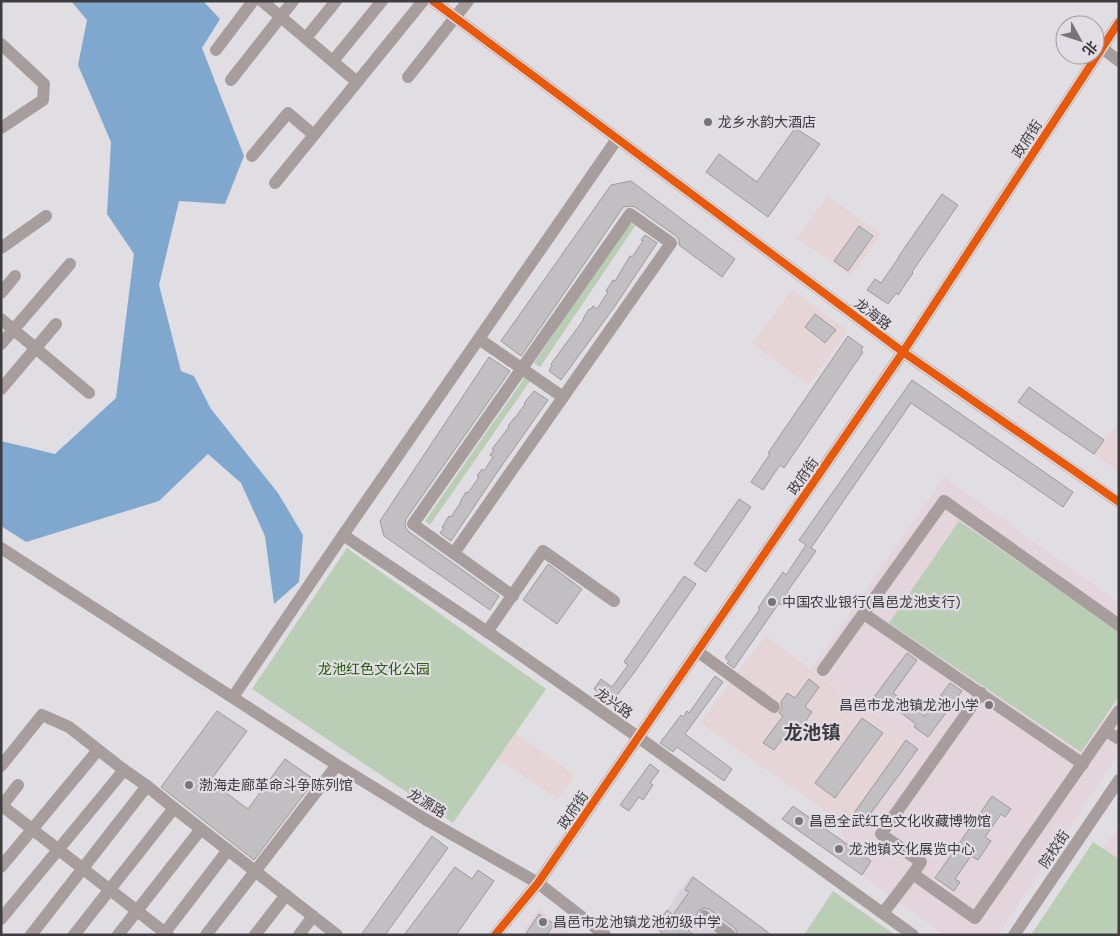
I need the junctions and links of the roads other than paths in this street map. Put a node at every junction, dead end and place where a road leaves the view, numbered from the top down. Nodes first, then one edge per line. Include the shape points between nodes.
1 (254, 1) edge
2 (262, 1) edge
3 (293, 1) edge
4 (336, 1) edge
5 (382, 1) edge
6 (423, 1) edge
7 (433, 1) edge
8 (468, 1) edge
9 (280, 17) junction
10 (455, 18) junction
11 (1119, 22) edge
12 (306, 38) junction
13 (1105, 43) edge
14 (1, 44) edge
15 (216, 50) dead end
16 (1105, 50) edge
17 (333, 61) junction
18 (1119, 61) edge
19 (1091, 65) edge
20 (408, 77) dead end
21 (231, 80) dead end
22 (357, 82) junction
23 (1, 128) edge
24 (314, 135) junction
25 (617, 139) junction
26 (252, 156) dead end
27 (275, 183) dead end
28 (46, 216) dead end
29 (1, 248) edge
30 (70, 264) dead end
31 (15, 276) dead end
32 (1, 293) edge
33 (1, 319) edge
34 (56, 324) dead end
35 (14, 330) junction
36 (479, 339) junction
37 (1, 344) edge
38 (36, 348) junction
39 (903, 352) junction
40 (522, 369) junction
41 (1, 389) edge
42 (88, 393) dead end
43 (563, 398) junction
44 (1119, 502) edge
45 (344, 535) junction
46 (1, 548) edge
47 (454, 553) junction
48 (513, 596) junction
49 (614, 601) dead end
50 (864, 614) junction
51 (1119, 625) edge
52 (487, 632) junction
53 (697, 651) junction
54 (823, 670) dead end
55 (981, 693) junction
56 (233, 697) junction
57 (774, 707) dead end
58 (1119, 711) edge
59 (1106, 731) junction
60 (638, 737) junction
61 (1119, 739) edge
62 (98, 750) junction
63 (1083, 764) junction
64 (337, 765) junction
65 (1, 766) edge
66 (124, 770) junction
67 (1119, 780) edge
68 (18, 785) dead end
69 (147, 786) junction
70 (2, 806) edge
71 (174, 808) junction
72 (32, 829) junction
73 (202, 829) junction
74 (59, 849) junction
75 (228, 850) junction
76 (1, 867) edge
77 (83, 868) junction
78 (255, 870) junction
79 (913, 874) junction
80 (538, 883) junction
81 (110, 889) junction
82 (286, 895) junction
83 (137, 911) junction
84 (882, 913) junction
85 (314, 916) junction
86 (704, 916) dead end
87 (1, 919) edge
88 (165, 934) edge
89 (31, 935) edge
90 (74, 935) edge
91 (118, 935) edge
92 (206, 935) edge
93 (255, 935) edge
94 (299, 935) edge
95 (337, 935) edge
96 (495, 935) edge
97 (605, 935) edge
98 (730, 935) edge
99 (914, 935) edge
100 (1014, 935) edge

1 - 15 street
2 - 9 street
3 - 9 street
4 - 12 street
5 - 17 street
6 - 22 street
7 - 10 street, 龙海路
8 - 10 street
9 - 12 street
9 - 21 street
10 - 20 street
10 - 25 street, 龙海路
11 - 13 street, 政府街
12 - 17 street
14 - 23 street via 44,84 43,100
16 - 18 street
17 - 22 street
19 - 39 street, 政府街
22 - 24 street
24 - 26 street via 288,113
24 - 27 street
25 - 36 street
25 - 39 street, 龙海路
28 - 29 street
30 - 35 street
31 - 32 street
33 - 35 street
34 - 38 street
35 - 37 street
35 - 38 street
36 - 40 street
36 - 45 street
38 - 41 street
38 - 42 street
39 - 44 street, 龙海路
39 - 53 street, 政府街
40 - 43 street
40 - 43 street via 630,214 671,243
40 - 47 street via 413,524
43 - 47 street
45 - 52 street, 龙兴路
45 - 56 street
46 - 56 street, 龙源路
47 - 48 street
48 - 49 street via 543,551
48 - 52 street
50 - 51 street via 944,501
50 - 54 street
50 - 55 street
52 - 60 street, 龙兴路
53 - 57 street
53 - 60 street, 政府街
55 - 63 street
55 - 79 street via 882,834 921,862
56 - 64 street, 龙源路
58 - 59 street
59 - 61 street
59 - 63 street
60 - 80 street, 政府街
60 - 84 street, 龙兴路
62 - 65 street via 69,727 42,715
62 - 66 street
62 - 72 street
63 - 79 street via 975,918
64 - 78 street
64 - 80 street, 龙源路
66 - 69 street
66 - 74 street
67 - 100 street, 院校街
68 - 70 street
69 - 71 street
69 - 77 street
70 - 72 street
71 - 73 street
71 - 81 street
72 - 74 street
72 - 76 street
73 - 75 street
73 - 83 street
74 - 77 street
74 - 87 street
75 - 78 street
75 - 88 street
77 - 81 street
77 - 89 street
78 - 82 street
78 - 92 street
79 - 84 street
80 - 96 street, 政府街
80 - 97 street, 龙源路
81 - 83 street
81 - 90 street
82 - 85 street
82 - 93 street
83 - 88 street
83 - 91 street
84 - 99 street, 龙兴路
85 - 94 street
85 - 95 street
86 - 98 street

